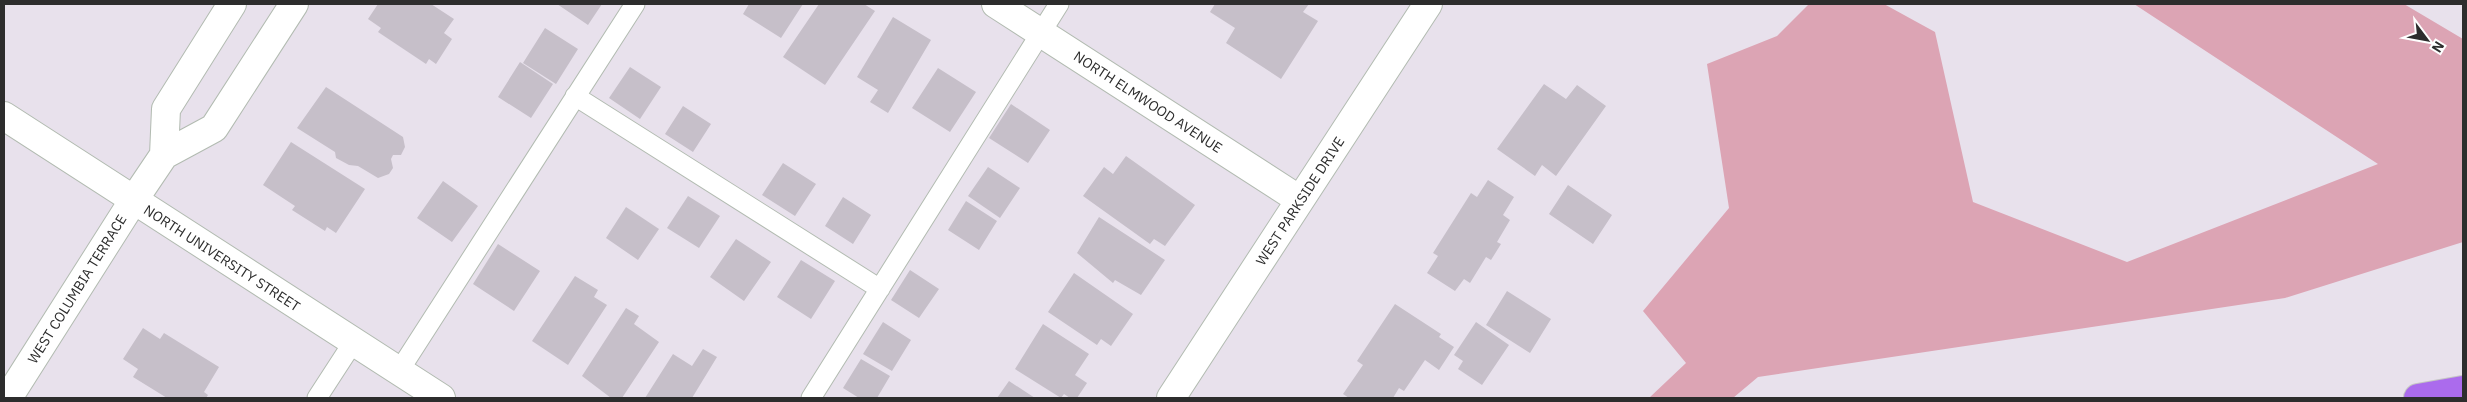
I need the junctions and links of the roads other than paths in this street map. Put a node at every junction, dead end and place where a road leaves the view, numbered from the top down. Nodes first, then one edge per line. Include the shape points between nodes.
1 (232, 4) edge
2 (294, 4) edge
3 (635, 4) edge
4 (996, 4) edge
5 (1059, 4) edge
6 (1428, 4) edge
7 (1040, 32) junction
8 (575, 96) junction
9 (4, 116) edge
10 (164, 155) junction
11 (1300, 200) junction
12 (133, 201) junction
13 (880, 288) junction
14 (354, 341) junction
15 (399, 371) junction
16 (2463, 390) edge
17 (8, 398) edge
18 (317, 398) edge
19 (441, 398) edge
20 (812, 398) edge
21 (1171, 398) edge
22 (2418, 398) edge

1 - 10 street via 166,110
2 - 10 street, WEST COLUMBIA TERRACE via 214,128
3 - 8 lane
4 - 7 street, NORTH ELMWOOD AVENUE
5 - 7 lane
6 - 11 street, WEST PARKSIDE DRIVE
7 - 11 street, NORTH ELMWOOD AVENUE
7 - 13 lane
8 - 13 lane
8 - 15 lane
9 - 12 street, NORTH UNIVERSITY STREET
10 - 12 street, WEST COLUMBIA TERRACE
11 - 21 street, WEST PARKSIDE DRIVE
12 - 14 street, NORTH UNIVERSITY STREET
12 - 17 street, WEST COLUMBIA TERRACE
13 - 20 lane
14 - 15 street, NORTH UNIVERSITY STREET
14 - 18 lane
15 - 19 street, NORTH UNIVERSITY STREET
16 - 22 highway

